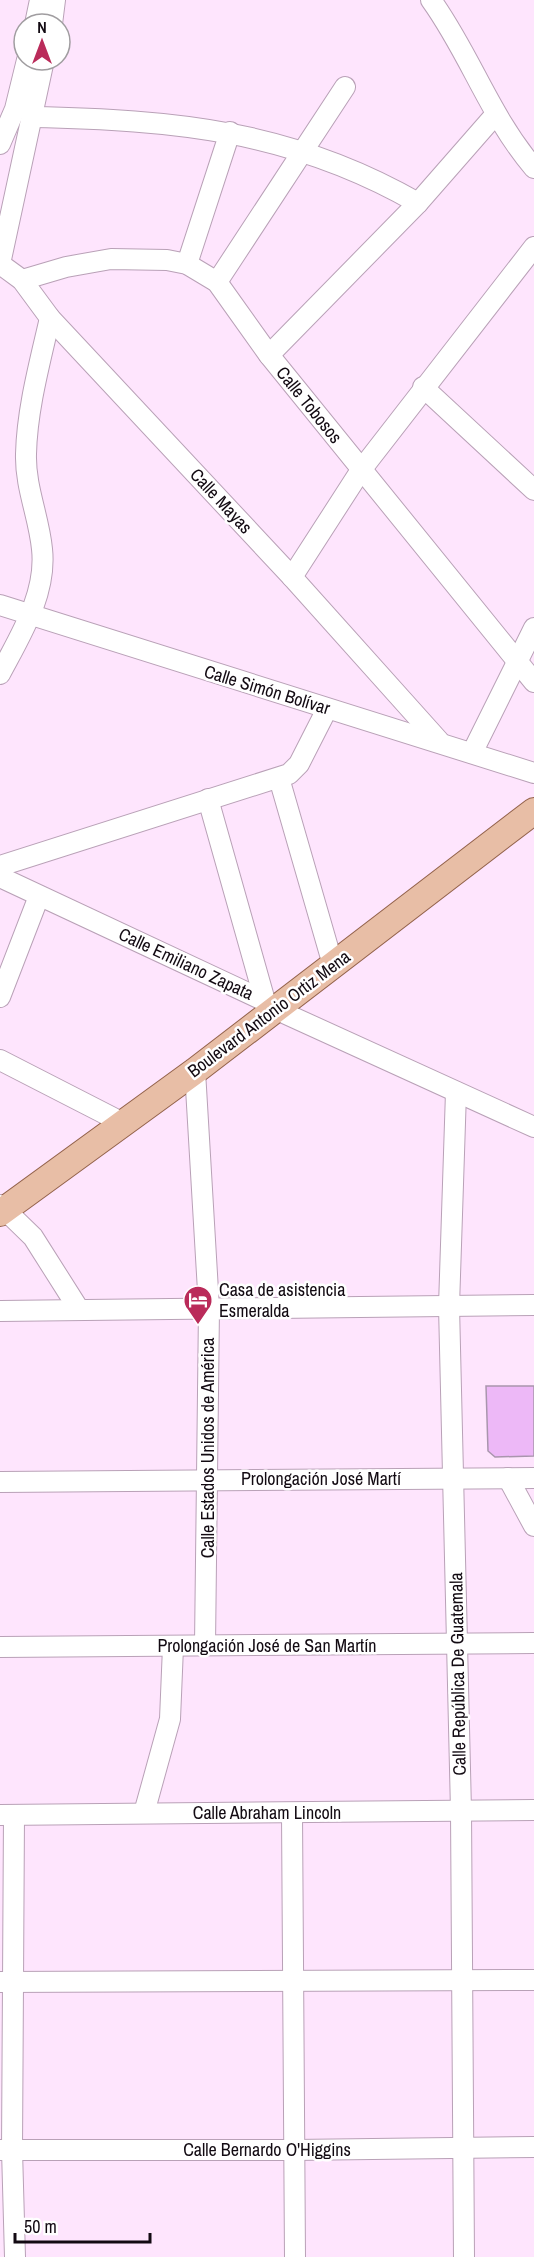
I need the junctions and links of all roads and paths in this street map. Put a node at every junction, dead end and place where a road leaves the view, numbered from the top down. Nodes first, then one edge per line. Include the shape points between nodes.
1 (431, 0) edge
2 (26, 72) edge
3 (39, 72) edge
4 (345, 87) dead end
5 (23, 113) junction
6 (495, 115) junction
7 (230, 132) junction
8 (0, 144) edge
9 (303, 152) junction
10 (534, 168) edge
11 (418, 203) junction
12 (534, 247) edge
13 (0, 264) edge
14 (187, 264) junction
15 (22, 280) junction
16 (217, 282) junction
17 (50, 318) junction
18 (269, 355) junction
19 (423, 387) junction
20 (361, 470) junction
21 (534, 490) edge
22 (292, 577) junction
23 (0, 605) edge
24 (30, 616) junction
25 (534, 628) edge
26 (518, 660) junction
27 (0, 674) edge
28 (534, 682) edge
29 (327, 709) junction
30 (439, 741) junction
31 (472, 753) junction
32 (534, 773) edge
33 (279, 778) junction
34 (208, 800) junction
35 (534, 811) edge
36 (0, 866) edge
37 (0, 877) edge
38 (39, 896) junction
39 (333, 965) junction
40 (0, 997) edge
41 (270, 1005) junction
42 (0, 1060) edge
43 (195, 1071) junction
44 (456, 1092) junction
45 (125, 1124) junction
46 (534, 1126) edge
47 (2, 1209) edge
48 (534, 1305) edge
49 (449, 1306) junction
50 (78, 1308) junction
51 (209, 1308) junction
52 (0, 1311) edge
53 (508, 1478) junction
54 (534, 1478) edge
55 (209, 1479) junction
56 (454, 1479) junction
57 (0, 1482) edge
58 (534, 1526) edge
59 (534, 1643) edge
60 (456, 1644) junction
61 (205, 1645) junction
62 (0, 1647) edge
63 (173, 1647) junction
64 (534, 1810) edge
65 (461, 1811) junction
66 (144, 1813) junction
67 (292, 1814) junction
68 (7, 1815) edge
69 (534, 1980) edge
70 (462, 1981) junction
71 (6, 1982) edge
72 (292, 1983) junction
73 (534, 2147) edge
74 (462, 2148) junction
75 (6, 2150) edge
76 (294, 2150) junction
77 (15, 2257) edge
78 (295, 2257) edge
79 (464, 2257) edge

1 - 6 street
2 - 5 street
3 - 5 street
4 - 9 street
5 - 7 street via 125,119
5 - 8 street
5 - 13 street
6 - 10 street
6 - 11 street
7 - 9 street
7 - 14 street
9 - 11 street
9 - 16 street
11 - 18 street
12 - 19 street
13 - 15 street, Calle Mayas
14 - 15 street, Calle Tobosos via 111,260 66,267
14 - 16 street, Calle Tobosos
15 - 17 street, Calle Mayas
16 - 18 street, Calle Tobosos
17 - 22 street, Calle Mayas
17 - 24 street via 26,454 26,477 43,551
18 - 20 street, Calle Tobosos
19 - 20 street
19 - 21 street
20 - 22 street
20 - 26 street, Calle Tobosos
22 - 30 street, Calle Mayas
23 - 24 street, Calle Simón Bolívar
24 - 27 street
24 - 29 street, Calle Simón Bolívar
25 - 26 street
26 - 28 street, Calle Tobosos
26 - 31 street
29 - 30 street, Calle Simón Bolívar
29 - 33 street via 299,764
30 - 31 street, Calle Simón Bolívar
31 - 32 street, Calle Simón Bolívar
33 - 34 street
33 - 39 street
34 - 36 street
34 - 41 street
35 - 39 main road, Boulevard Antonio Ortiz Mena
37 - 38 street, Calle Emiliano Zapata
38 - 40 street
38 - 41 street, Calle Emiliano Zapata
39 - 41 main road, Boulevard Antonio Ortiz Mena
41 - 43 main road, Boulevard Antonio Ortiz Mena
41 - 44 street, Calle Emiliano Zapata
42 - 45 street
43 - 45 main road, Boulevard Antonio Ortiz Mena
43 - 51 street, Calle Estados Unidos de América
44 - 46 street, Calle Emiliano Zapata
44 - 49 street, Calle República De Guatemala
45 - 47 main road, Boulevard Antonio Ortiz Mena
47 - 50 street via 33,1238
48 - 49 street
49 - 51 street
49 - 56 street, Calle República De Guatemala
50 - 51 street
50 - 52 street
51 - 55 street, Calle Estados Unidos de América
53 - 54 street, Prolongación José Martí
53 - 56 street, Prolongación José Martí
53 - 58 street
55 - 56 street, Prolongación José Martí
55 - 57 street, Prolongación José Martí
55 - 61 street, Calle Estados Unidos de América
56 - 60 street, Calle República De Guatemala
59 - 60 street, Prolongación José de San Martín
60 - 61 street, Prolongación José de San Martín
60 - 65 street, Calle República De Guatemala
61 - 63 street, Prolongación José de San Martín
62 - 63 street, Prolongación José de San Martín
63 - 66 street via 170,1719
64 - 65 street, Calle Abraham Lincoln
65 - 67 street, Calle Abraham Lincoln
65 - 70 street, Calle República De Guatemala
66 - 67 street, Calle Abraham Lincoln
66 - 68 street, Calle Abraham Lincoln
67 - 72 street
68 - 71 street
69 - 70 street
70 - 72 street
70 - 74 street, Calle República De Guatemala
71 - 72 street
71 - 75 street
72 - 76 street
73 - 74 street, Calle Bernardo O'Higgins
74 - 76 street, Calle Bernardo O'Higgins
74 - 79 street, Calle República De Guatemala
75 - 76 street, Calle Bernardo O'Higgins
75 - 77 street
76 - 78 street

